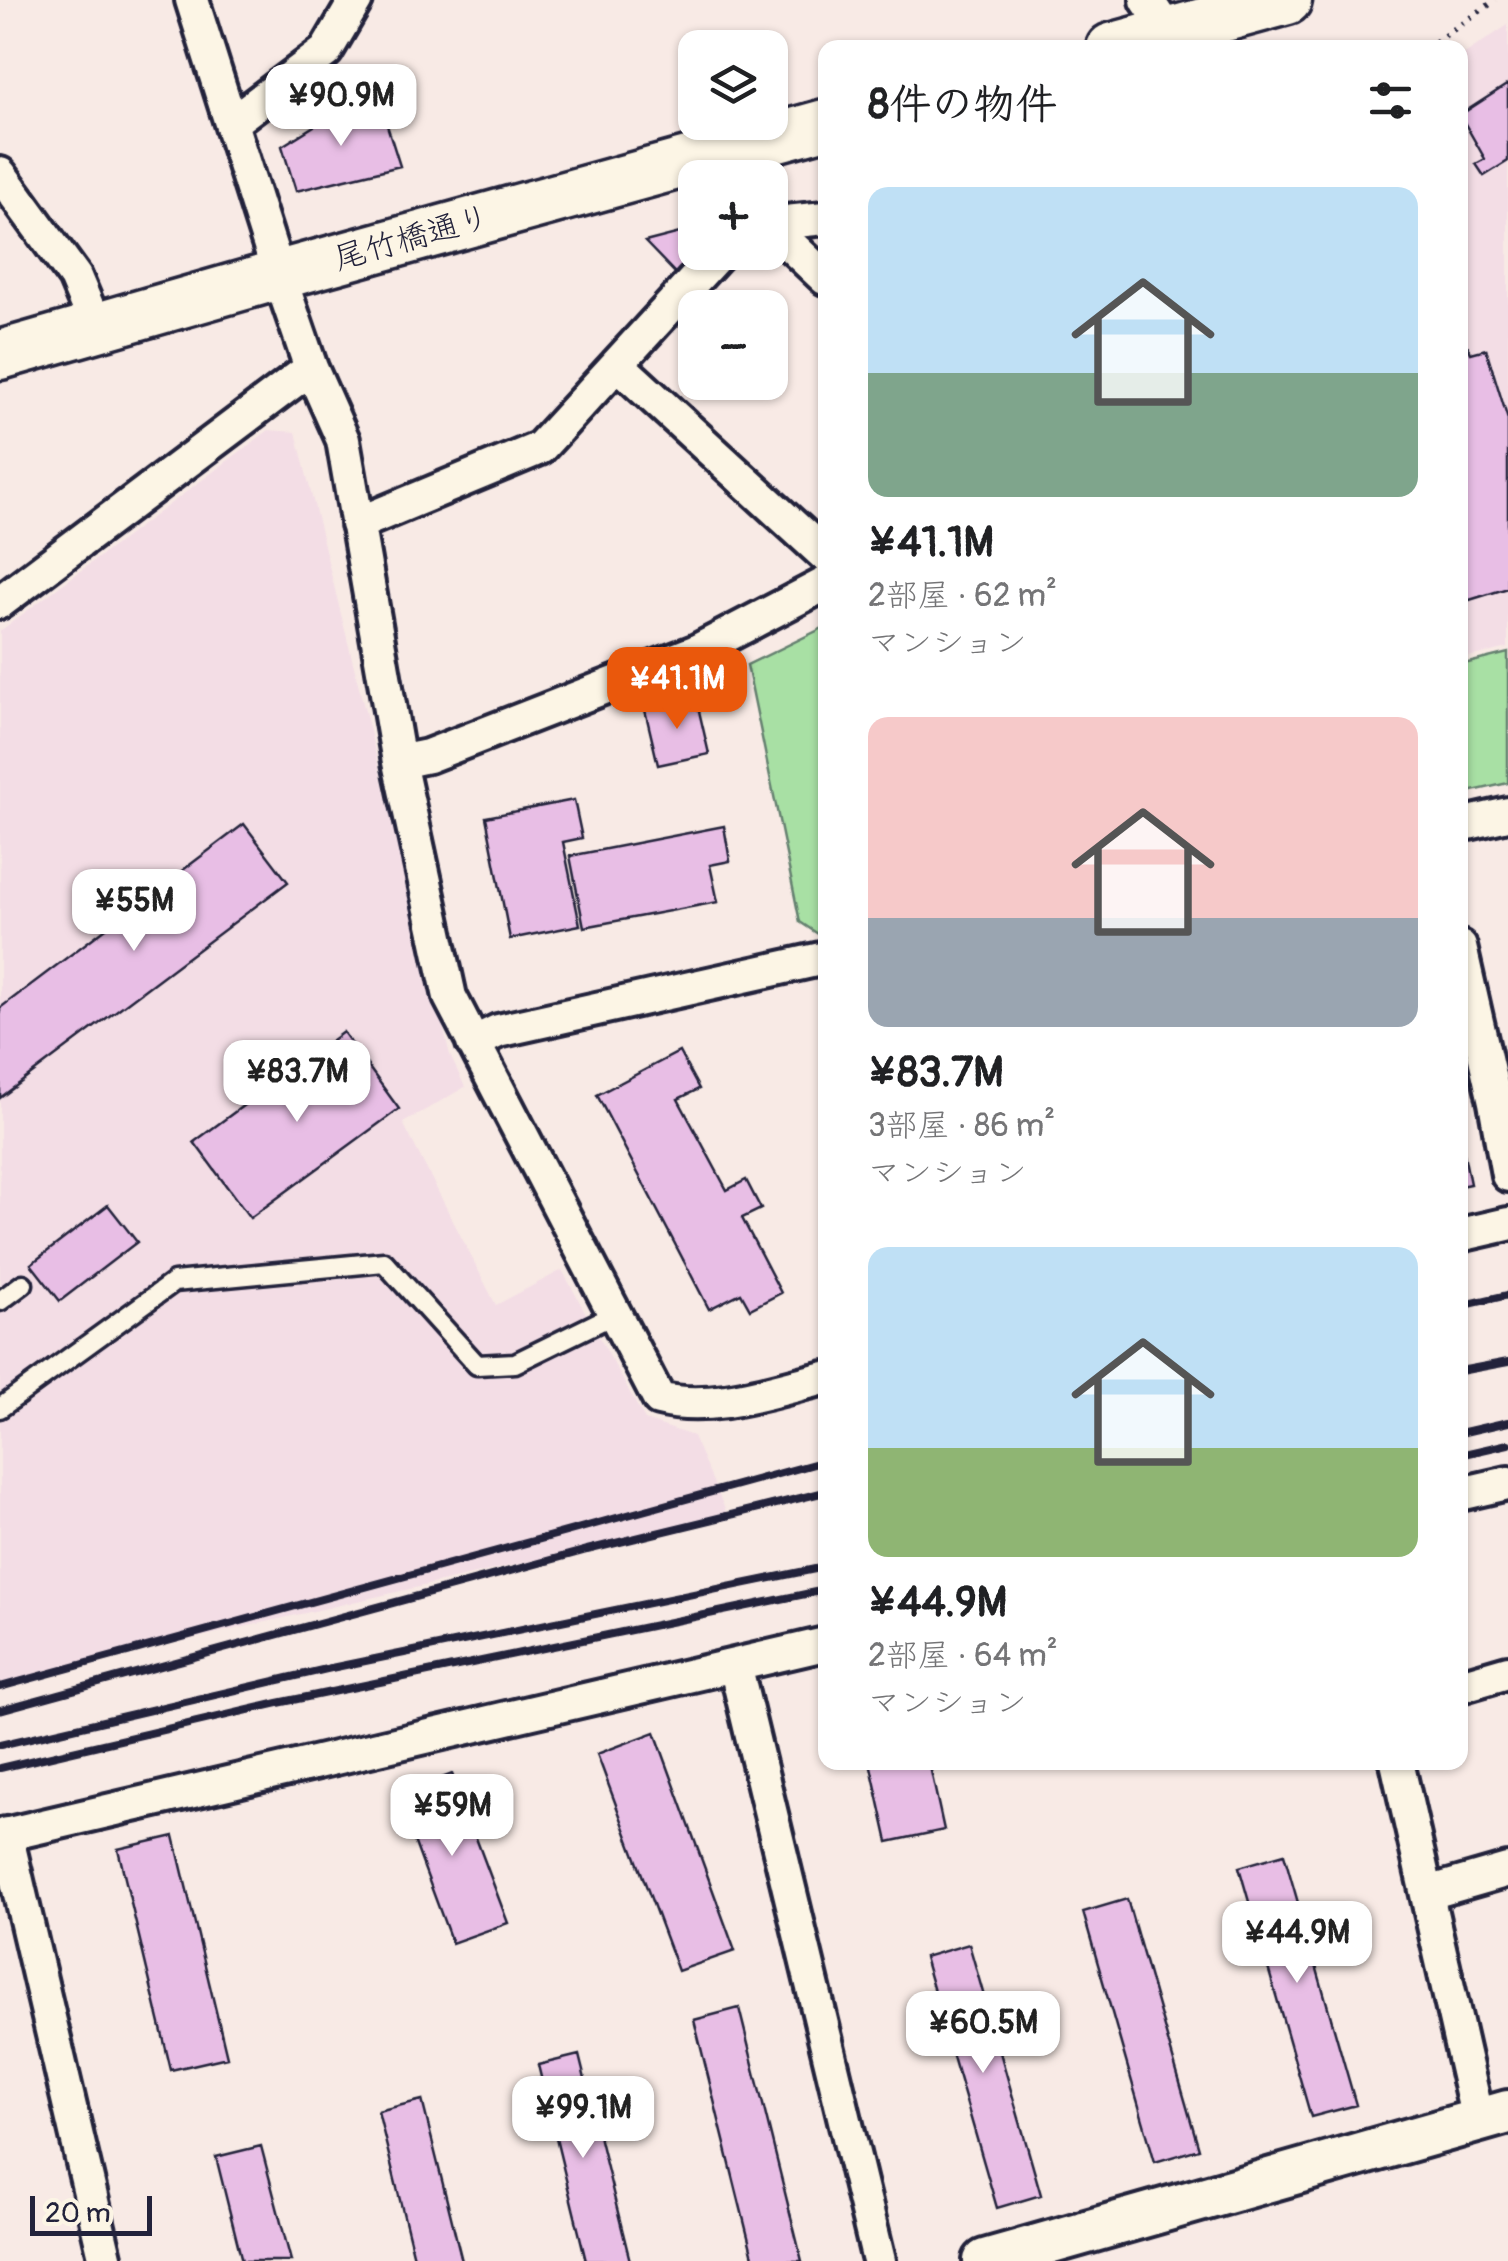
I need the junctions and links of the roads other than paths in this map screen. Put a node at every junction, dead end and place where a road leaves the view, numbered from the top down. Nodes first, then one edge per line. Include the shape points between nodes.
1 (192, 0) edge
2 (356, 0) edge
3 (1286, 0) edge
4 (1165, 27) edge
5 (1132, 40) edge
6 (231, 122) junction
7 (818, 127) edge
8 (752, 160) edge
9 (0, 174) edge
10 (678, 178) edge
11 (818, 219) edge
12 (788, 223) edge
13 (788, 238) edge
14 (704, 270) edge
15 (818, 270) edge
16 (280, 275) junction
17 (96, 328) junction
18 (0, 355) edge
19 (618, 364) junction
20 (312, 368) junction
21 (357, 524) junction
22 (818, 550) edge
23 (818, 588) edge
24 (0, 602) edge
25 (399, 762) junction
26 (1508, 814) edge
27 (1468, 822) edge
28 (818, 960) edge
29 (1468, 982) edge
30 (473, 1043) junction
31 (1508, 1175) edge
32 (1508, 1224) edge
33 (1468, 1233) edge
34 (23, 1284) dead end
35 (0, 1301) edge
36 (615, 1314) junction
37 (818, 1380) edge
38 (0, 1408) edge
39 (1508, 1483) edge
40 (1468, 1492) edge
41 (818, 1646) edge
42 (735, 1665) junction
43 (1508, 1672) edge
44 (1468, 1684) edge
45 (1399, 1770) edge
46 (3, 1835) edge
47 (1508, 1870) edge
48 (1428, 1893) junction
49 (1493, 2116) edge
50 (106, 2261) edge
51 (880, 2261) edge
52 (985, 2261) edge

1 - 6 street
2 - 6 street via 326,51
3 - 4 main road
4 - 5 main road
6 - 16 street
7 - 8 main road, 尾竹橋通り
9 - 17 street via 75,277
10 - 16 main road, 尾竹橋通り
11 - 12 street
13 - 15 street
14 - 19 street
16 - 17 main road, 尾竹橋通り
16 - 20 street
17 - 18 main road, 尾竹橋通り
19 - 21 street via 540,448
19 - 22 street
20 - 21 street via 343,440
20 - 24 street
21 - 25 street
23 - 25 street via 695,652
25 - 30 street via 450,997
26 - 27 street
28 - 30 street via 498,1031
29 - 31 street
30 - 36 street
32 - 33 street
34 - 35 lane
36 - 37 street via 659,1399 729,1400
36 - 38 lane via 514,1362 477,1365 384,1262 174,1282
39 - 40 street
41 - 42 street
42 - 46 street
42 - 51 street
43 - 44 street
45 - 48 street
46 - 50 street
47 - 48 street
48 - 49 street
49 - 52 street

